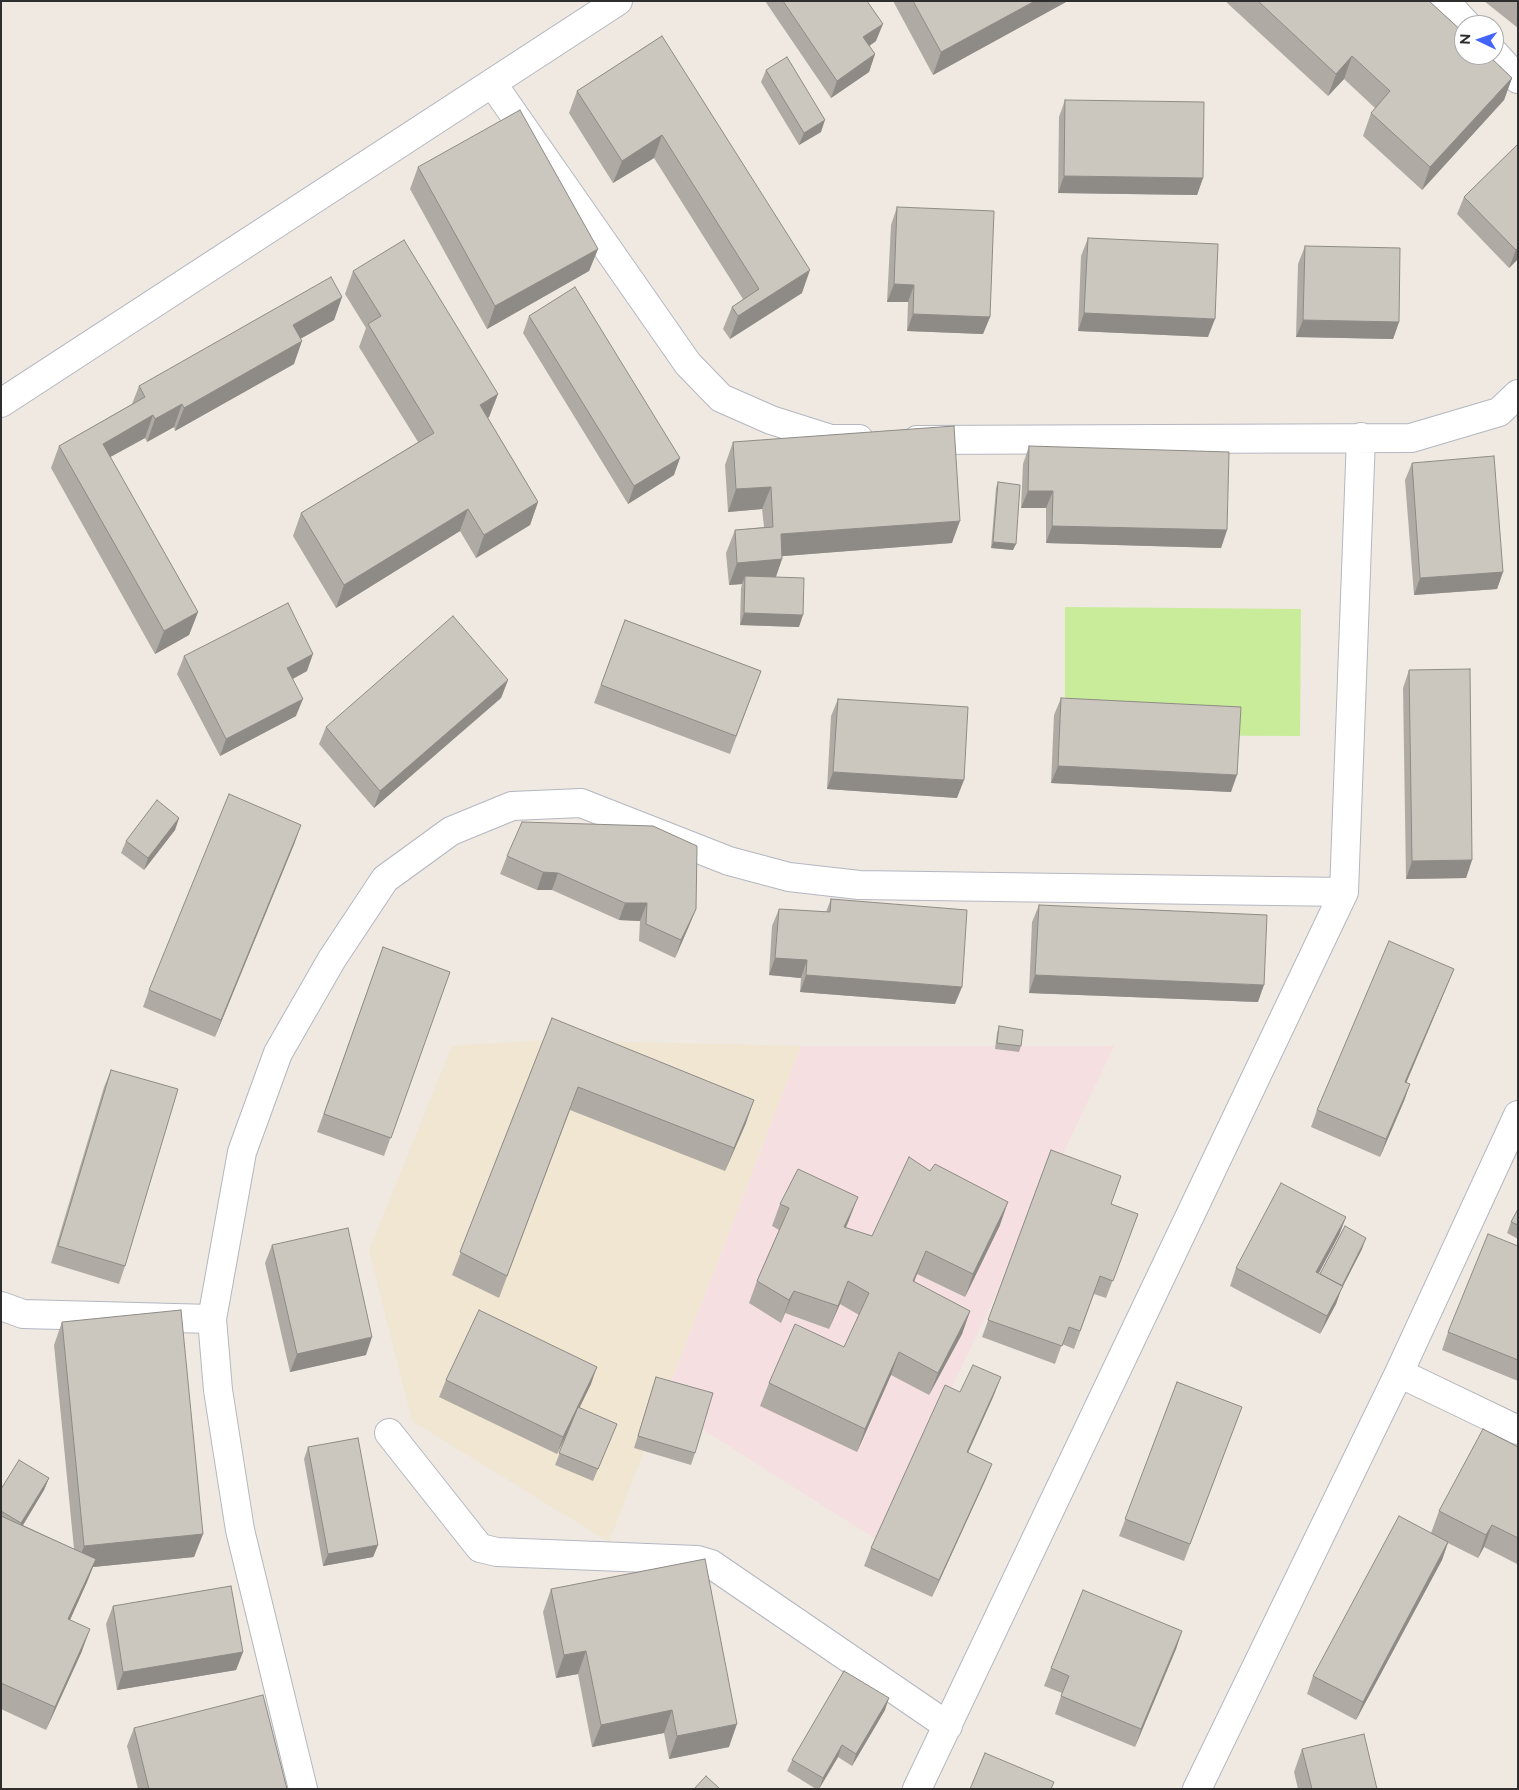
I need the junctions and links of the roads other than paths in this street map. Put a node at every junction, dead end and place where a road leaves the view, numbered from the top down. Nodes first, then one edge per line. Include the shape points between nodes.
1 (618, 1) edge
2 (1445, 1) edge
3 (1458, 15) edge
4 (1504, 64) edge
5 (1518, 79) edge
6 (492, 83) junction
7 (1518, 394) edge
8 (1, 403) edge
9 (1361, 437) junction
10 (1344, 892) junction
11 (1518, 1115) edge
12 (1, 1306) edge
13 (212, 1319) junction
14 (1399, 1373) junction
15 (1518, 1430) edge
16 (390, 1433) dead end
17 (948, 1726) junction
18 (303, 1789) edge
19 (916, 1789) edge
20 (1197, 1789) edge

1 - 6 street
2 - 3 street
4 - 5 street
6 - 8 street
6 - 9 street via 688,364 721,398 771,420 831,439 1004,441
7 - 9 street via 1499,412 1410,438
9 - 10 street
10 - 13 street via 859,885 789,877 729,862 582,803 512,806 451,831 385,879 332,959 278,1053 242,1152
10 - 17 street
11 - 14 street
12 - 13 street via 23,1314
13 - 18 street via 218,1390 240,1530
14 - 15 street
14 - 20 street
16 - 17 street via 480,1548 497,1552 697,1560 711,1564
17 - 19 street

